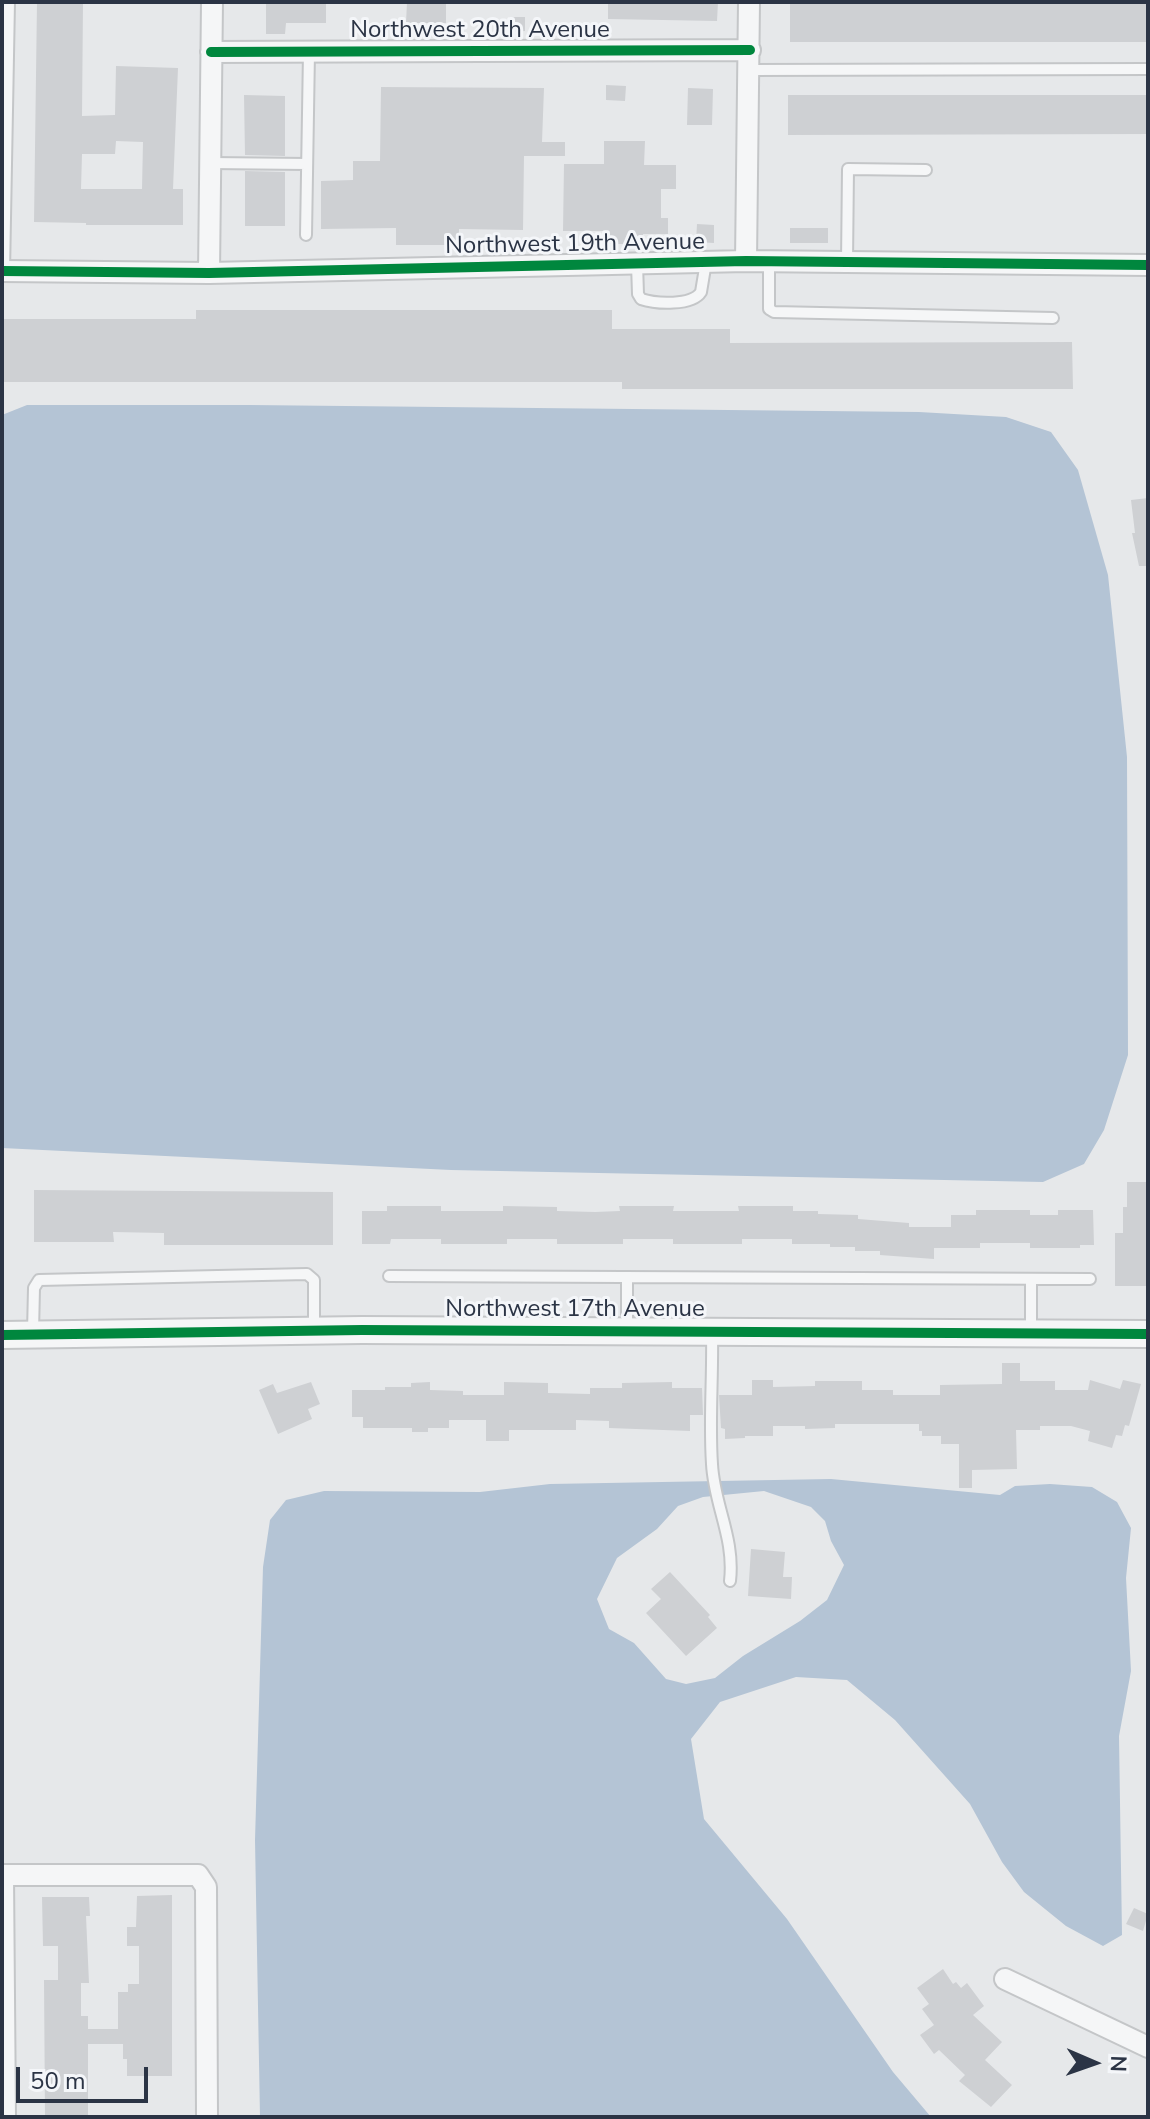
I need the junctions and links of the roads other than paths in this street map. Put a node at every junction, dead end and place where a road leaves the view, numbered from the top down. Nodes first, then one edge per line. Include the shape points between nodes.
1 (9, 2) edge
2 (212, 2) edge
3 (749, 2) edge
4 (211, 52) junction
5 (309, 52) junction
6 (750, 60) junction
7 (1148, 69) edge
8 (210, 163) junction
9 (307, 164) junction
10 (926, 170) dead end
11 (306, 235) dead end
12 (746, 261) junction
13 (769, 261) junction
14 (706, 262) junction
15 (847, 262) junction
16 (637, 264) junction
17 (1148, 265) edge
18 (3, 272) edge
19 (209, 273) junction
20 (1053, 318) dead end
21 (389, 1276) dead end
22 (627, 1277) junction
23 (1031, 1279) junction
24 (1090, 1279) dead end
25 (314, 1330) junction
26 (627, 1330) junction
27 (712, 1330) junction
28 (33, 1334) junction
29 (1031, 1334) junction
30 (1148, 1334) edge
31 (2, 1335) edge
32 (730, 1581) dead end
33 (3, 1875) edge
34 (1005, 1979) dead end
35 (1148, 2047) edge
36 (5, 2117) edge
37 (207, 2117) edge

1 - 18 lane
2 - 4 street
3 - 6 street
4 - 5 street, Northwest 20th Avenue
4 - 8 street
5 - 6 street, Northwest 20th Avenue
5 - 9 lane
6 - 7 lane
6 - 12 street
8 - 9 lane
8 - 19 street
9 - 11 lane
10 - 15 lane via 848,169
12 - 13 street, Northwest 19th Avenue
12 - 14 street, Northwest 19th Avenue
13 - 15 street, Northwest 19th Avenue
13 - 20 lane via 769,309 778,313
14 - 16 street, Northwest 19th Avenue
14 - 16 lane via 701,292 691,301 641,299
15 - 17 street, Northwest 19th Avenue
16 - 19 street, Northwest 19th Avenue
18 - 19 street, Northwest 19th Avenue
21 - 22 lane
22 - 23 lane
22 - 26 lane
23 - 24 lane
23 - 29 lane
25 - 26 street, Northwest 17th Avenue
25 - 28 street, Northwest 17th Avenue
25 - 28 lane via 314,1280 307,1274 39,1280 34,1288
26 - 27 street, Northwest 17th Avenue
27 - 29 street, Northwest 17th Avenue
27 - 32 lane via 712,1466 729,1541
28 - 31 street, Northwest 17th Avenue
29 - 30 street, Northwest 17th Avenue
33 - 36 street
33 - 37 street via 198,1875 206,1887
34 - 35 street

